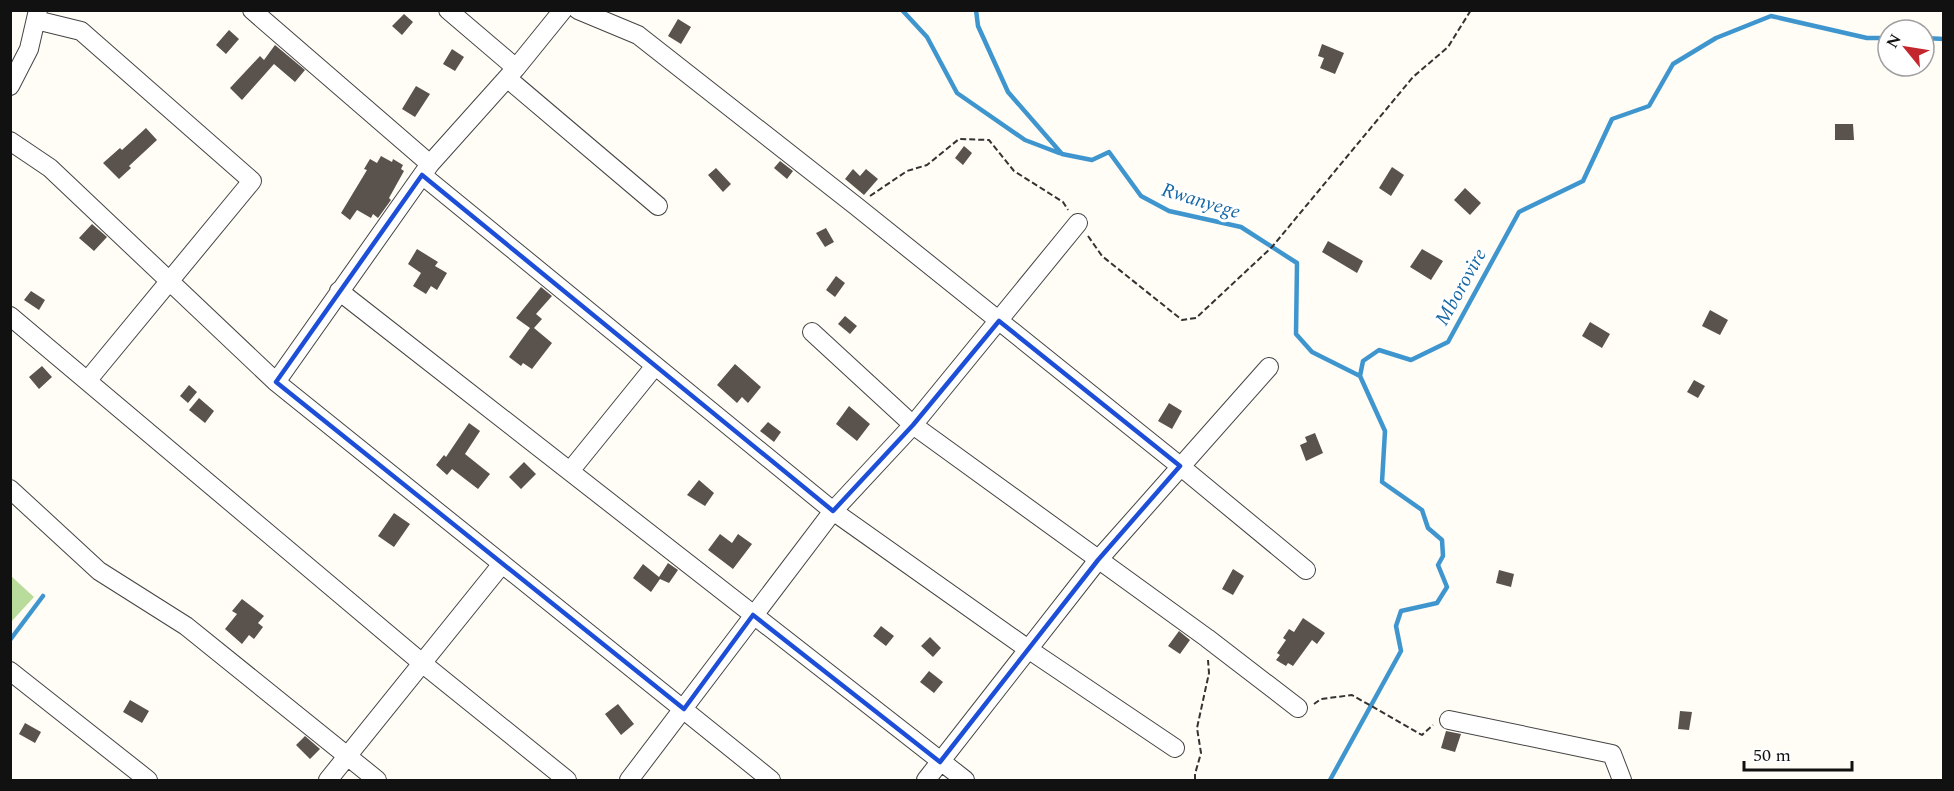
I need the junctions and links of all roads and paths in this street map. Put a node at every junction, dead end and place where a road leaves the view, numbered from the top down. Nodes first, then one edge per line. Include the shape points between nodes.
1 (252, 10) edge
2 (448, 10) edge
3 (563, 10) edge
4 (578, 10) edge
5 (1470, 10) edge
6 (37, 15) edge
7 (511, 73) junction
8 (10, 86) edge
9 (10, 141) edge
10 (426, 170) junction
11 (657, 206) dead end
12 (856, 206) junction
13 (1078, 223) junction
14 (169, 281) junction
15 (339, 291) junction
16 (10, 316) edge
17 (999, 321) junction
18 (812, 332) dead end
19 (655, 366) junction
20 (1269, 367) dead end
21 (87, 381) junction
22 (276, 382) junction
23 (914, 425) junction
24 (1180, 466) junction
25 (570, 471) junction
26 (10, 489) edge
27 (833, 511) junction
28 (1098, 560) junction
29 (502, 564) junction
30 (1306, 570) dead end
31 (753, 615) junction
32 (1207, 638) junction
33 (1028, 649) junction
34 (422, 663) junction
35 (10, 671) edge
36 (1298, 708) joint
37 (684, 709) junction
38 (1449, 720) joint
39 (1175, 748) dead end
40 (348, 756) junction
41 (940, 762) junction
42 (148, 780) edge
43 (328, 780) edge
44 (377, 780) edge
45 (567, 780) edge
46 (629, 780) edge
47 (771, 780) edge
48 (926, 780) edge
49 (965, 780) edge
50 (1195, 780) edge
51 (1622, 780) edge

1 - 10 street
2 - 7 street
3 - 7 street
4 - 12 street via 638,35
5 - 13 path via 1448,47 1413,77 1272,247 1196,318 1182,320 1102,255
6 - 8 street via 29,49
6 - 14 street via 81,31 252,181
7 - 10 street
7 - 11 street
9 - 14 street via 50,168
10 - 15 street
10 - 19 street
12 - 13 path via 907,171 927,165 959,139 989,140 1014,171 1063,202
12 - 17 street
13 - 17 street
14 - 21 street
14 - 22 street
15 - 22 street
15 - 25 street
16 - 21 street
17 - 23 street
17 - 24 street
18 - 23 street
19 - 25 street
19 - 27 street
20 - 24 street
21 - 34 street
22 - 29 street
23 - 27 street
23 - 28 street
24 - 28 street
24 - 30 street
25 - 31 street
26 - 40 street via 99,571 186,626
27 - 31 street
27 - 33 street
28 - 32 street
28 - 33 street
29 - 34 street
29 - 37 street
31 - 37 street
31 - 41 street
32 - 36 street
32 - 50 path via 1209,674 1197,728 1201,753
33 - 39 street
33 - 41 street
34 - 40 street
34 - 45 street
35 - 42 street
36 - 38 path via 1307,708 1321,699 1352,695 1422,735 1439,719
37 - 46 street
37 - 47 street
38 - 51 street via 1612,754
40 - 43 street
40 - 44 street
41 - 48 street
41 - 49 street

